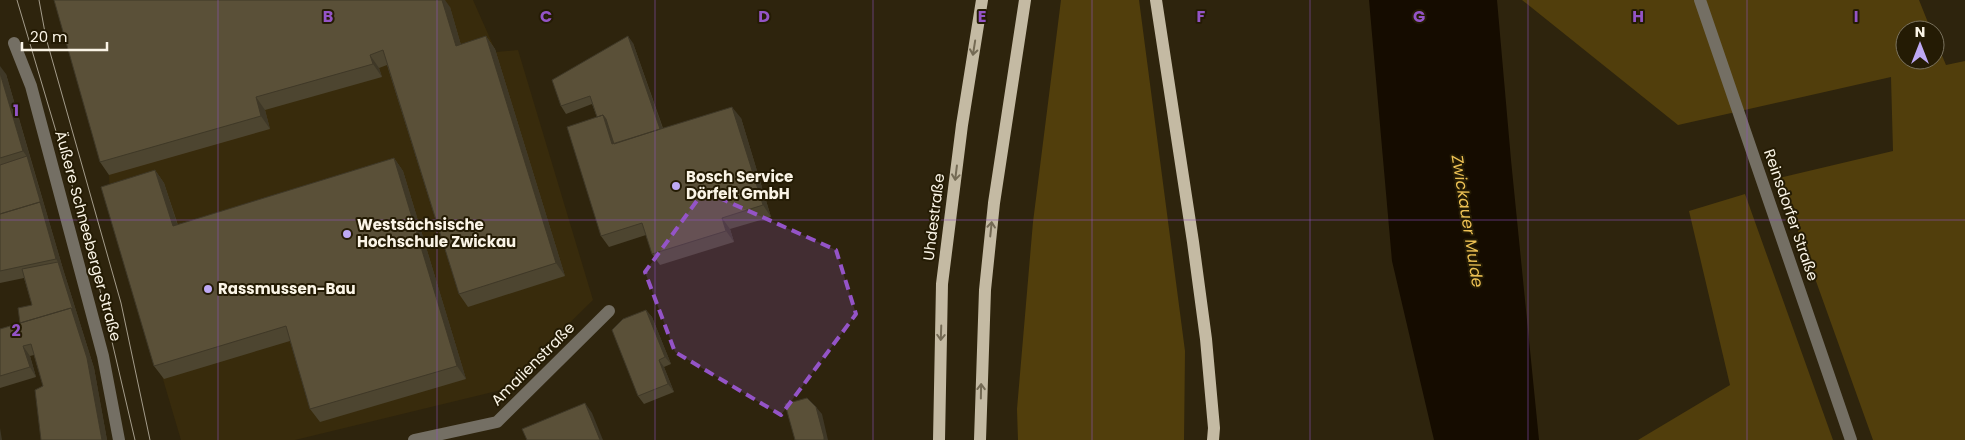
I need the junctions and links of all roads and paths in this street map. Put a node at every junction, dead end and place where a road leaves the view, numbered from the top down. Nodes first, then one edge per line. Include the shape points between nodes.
1 (982, 0) edge
2 (1025, 0) edge
3 (1156, 0) edge
4 (1700, 0) edge
5 (14, 43) dead end
6 (609, 311) dead end
7 (119, 440) edge
8 (414, 440) edge
9 (939, 440) edge
10 (980, 440) edge
11 (1213, 440) edge
12 (1851, 440) edge

1 -> 9 main road, Uhdestraße via 942,284
10 -> 2 main road via 985,290 994,203
3 - 11 main road via 1206,339
4 - 12 street, Reinsdorfer Straße
5 - 7 street, Äußere Schneeberger Straße via 31,86 103,356
6 - 8 street, Amalienstraße via 496,422

